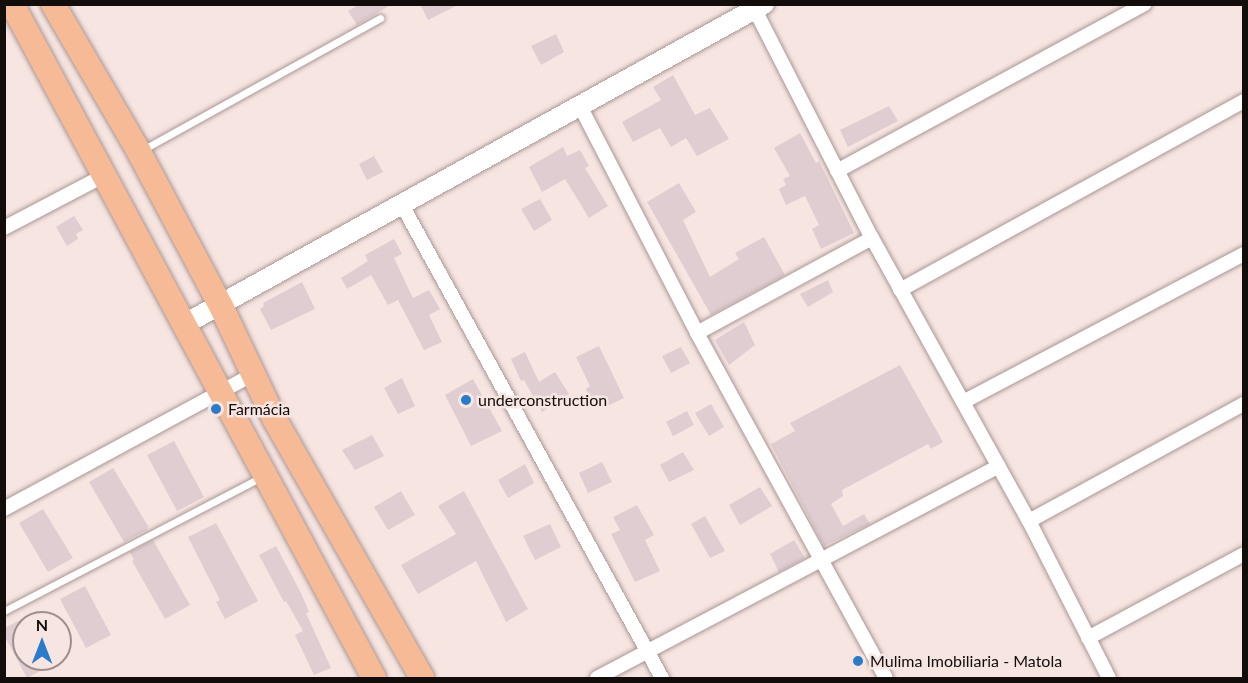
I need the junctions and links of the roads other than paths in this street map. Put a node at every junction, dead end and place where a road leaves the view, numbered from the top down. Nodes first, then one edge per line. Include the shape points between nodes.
1 (12, 4) edge
2 (53, 4) edge
3 (1145, 4) edge
4 (757, 6) edge
5 (380, 18) dead end
6 (1244, 100) edge
7 (580, 106) junction
8 (139, 152) junction
9 (837, 171) junction
10 (103, 176) junction
11 (401, 203) junction
12 (4, 228) edge
13 (872, 238) junction
14 (1244, 254) edge
15 (900, 290) junction
16 (221, 306) junction
17 (183, 325) junction
18 (697, 333) junction
19 (252, 375) junction
20 (220, 391) junction
21 (963, 402) junction
22 (1244, 404) edge
23 (999, 466) junction
24 (266, 475) junction
25 (4, 509) edge
26 (1029, 521) junction
27 (1244, 554) edge
28 (821, 559) junction
29 (4, 611) edge
30 (1088, 638) junction
31 (648, 652) junction
32 (374, 678) edge
33 (422, 678) edge
34 (597, 678) edge
35 (662, 678) edge
36 (886, 678) edge
37 (1109, 678) edge

1 - 10 highway
2 - 8 highway
3 - 9 street
4 - 7 street
4 - 9 street
5 - 8 lane
6 - 15 street
7 - 11 street
7 - 18 street
8 - 16 highway
9 - 13 street
10 - 12 street
10 - 17 highway
11 - 16 street
11 - 31 street
13 - 15 street
13 - 18 street
14 - 21 street
15 - 21 street
16 - 17 street
16 - 19 highway
17 - 20 highway
18 - 28 street
19 - 20 street
19 - 33 highway
20 - 24 highway
20 - 25 street
21 - 23 street
22 - 26 street
23 - 26 street
23 - 28 street
24 - 29 lane
24 - 32 highway
26 - 30 street
27 - 30 street
28 - 31 street
28 - 36 street
30 - 37 street
31 - 34 street
31 - 35 street

